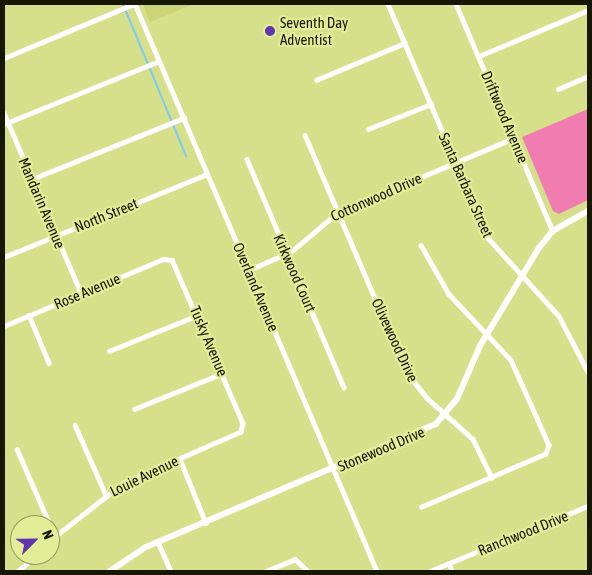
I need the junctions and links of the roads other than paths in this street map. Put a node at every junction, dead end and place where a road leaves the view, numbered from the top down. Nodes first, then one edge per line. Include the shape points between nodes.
1 (135, 4) edge
2 (388, 4) edge
3 (456, 4) edge
4 (586, 11) dead end
5 (405, 44) junction
6 (479, 56) junction
7 (4, 58) edge
8 (159, 61) junction
9 (588, 76) edge
10 (316, 80) dead end
11 (558, 89) dead end
12 (430, 104) junction
13 (4, 113) edge
14 (184, 118) junction
15 (6, 123) edge
16 (368, 129) dead end
17 (305, 135) dead end
18 (514, 138) junction
19 (247, 158) dead end
20 (455, 162) junction
21 (207, 174) junction
22 (32, 179) junction
23 (588, 211) edge
24 (338, 212) junction
25 (553, 230) junction
26 (56, 236) junction
27 (421, 245) dead end
28 (287, 254) junction
29 (4, 257) edge
30 (172, 260) joint
31 (249, 270) junction
32 (522, 277) junction
33 (81, 293) junction
34 (29, 315) junction
35 (198, 315) junction
36 (4, 326) edge
37 (488, 333) junction
38 (109, 351) dead end
39 (49, 362) dead end
40 (588, 372) edge
41 (222, 373) junction
42 (344, 387) dead end
43 (134, 409) dead end
44 (446, 414) junction
45 (243, 423) joint
46 (75, 425) dead end
47 (16, 449) dead end
48 (180, 459) junction
49 (334, 469) junction
50 (492, 478) junction
51 (106, 495) junction
52 (588, 506) edge
53 (422, 507) dead end
54 (46, 515) edge
55 (206, 523) junction
56 (60, 532) edge
57 (158, 542) junction
58 (449, 563) junction
59 (110, 571) edge
60 (171, 571) edge
61 (266, 571) edge
62 (308, 571) edge
63 (377, 571) edge
64 (430, 571) edge
65 (452, 571) edge

1 - 7 street
1 - 8 street, Overland Avenue
2 - 5 street, Santa Barbara Street
3 - 6 street, Driftwood Avenue
4 - 6 street
5 - 10 street
5 - 12 street, Santa Barbara Street
6 - 18 street, Driftwood Avenue
8 - 14 street, Overland Avenue
8 - 15 street
9 - 11 street
12 - 16 street
12 - 20 street, Santa Barbara Street
13 - 15 street, Mandarin Avenue
14 - 21 street, Overland Avenue
14 - 22 street
15 - 22 street, Mandarin Avenue
17 - 24 street, Olivewood Drive
18 - 20 street, Cottonwood Drive
18 - 25 street, Driftwood Avenue
19 - 28 street, Kirkwood Court
20 - 24 street, Cottonwood Drive
20 - 32 street, Santa Barbara Street via 488,238
21 - 26 street, North Street
21 - 31 street, Overland Avenue
22 - 26 street, Mandarin Avenue
23 - 25 street, Stonewood Drive
24 - 28 street, Cottonwood Drive
24 - 44 street, Olivewood Drive via 407,373
25 - 32 street, Stonewood Drive
26 - 29 street, North Street
26 - 33 street, Mandarin Avenue
27 - 37 street via 449,294
28 - 31 street, Cottonwood Drive
28 - 42 street, Kirkwood Court
30 - 33 street, Rose Avenue via 163,259
30 - 35 street, Tusky Avenue
31 - 49 street, Overland Avenue
32 - 37 street, Stonewood Drive
32 - 40 street, Santa Barbara Street via 559,316
33 - 34 street, Rose Avenue
34 - 36 street, Rose Avenue
34 - 39 street
35 - 38 street
35 - 41 street, Tusky Avenue
37 - 44 street, Stonewood Drive
37 - 50 street via 518,371 549,450
41 - 43 street
41 - 45 street, Tusky Avenue
44 - 49 street, Stonewood Drive via 423,432
44 - 50 street, Olivewood Drive via 473,439
45 - 48 street, Louie Avenue via 241,432
46 - 51 street
47 - 54 street
48 - 51 street, Louie Avenue
48 - 55 street
49 - 55 street, Stonewood Drive
49 - 63 street, Overland Avenue
50 - 53 street
51 - 56 street, Louie Avenue
52 - 58 street, Ranchwood Drive
55 - 57 street, Stonewood Drive
57 - 59 street, Stonewood Drive
57 - 60 street
58 - 64 street, Ranchwood Drive
58 - 65 street
61 - 62 street via 295,559

